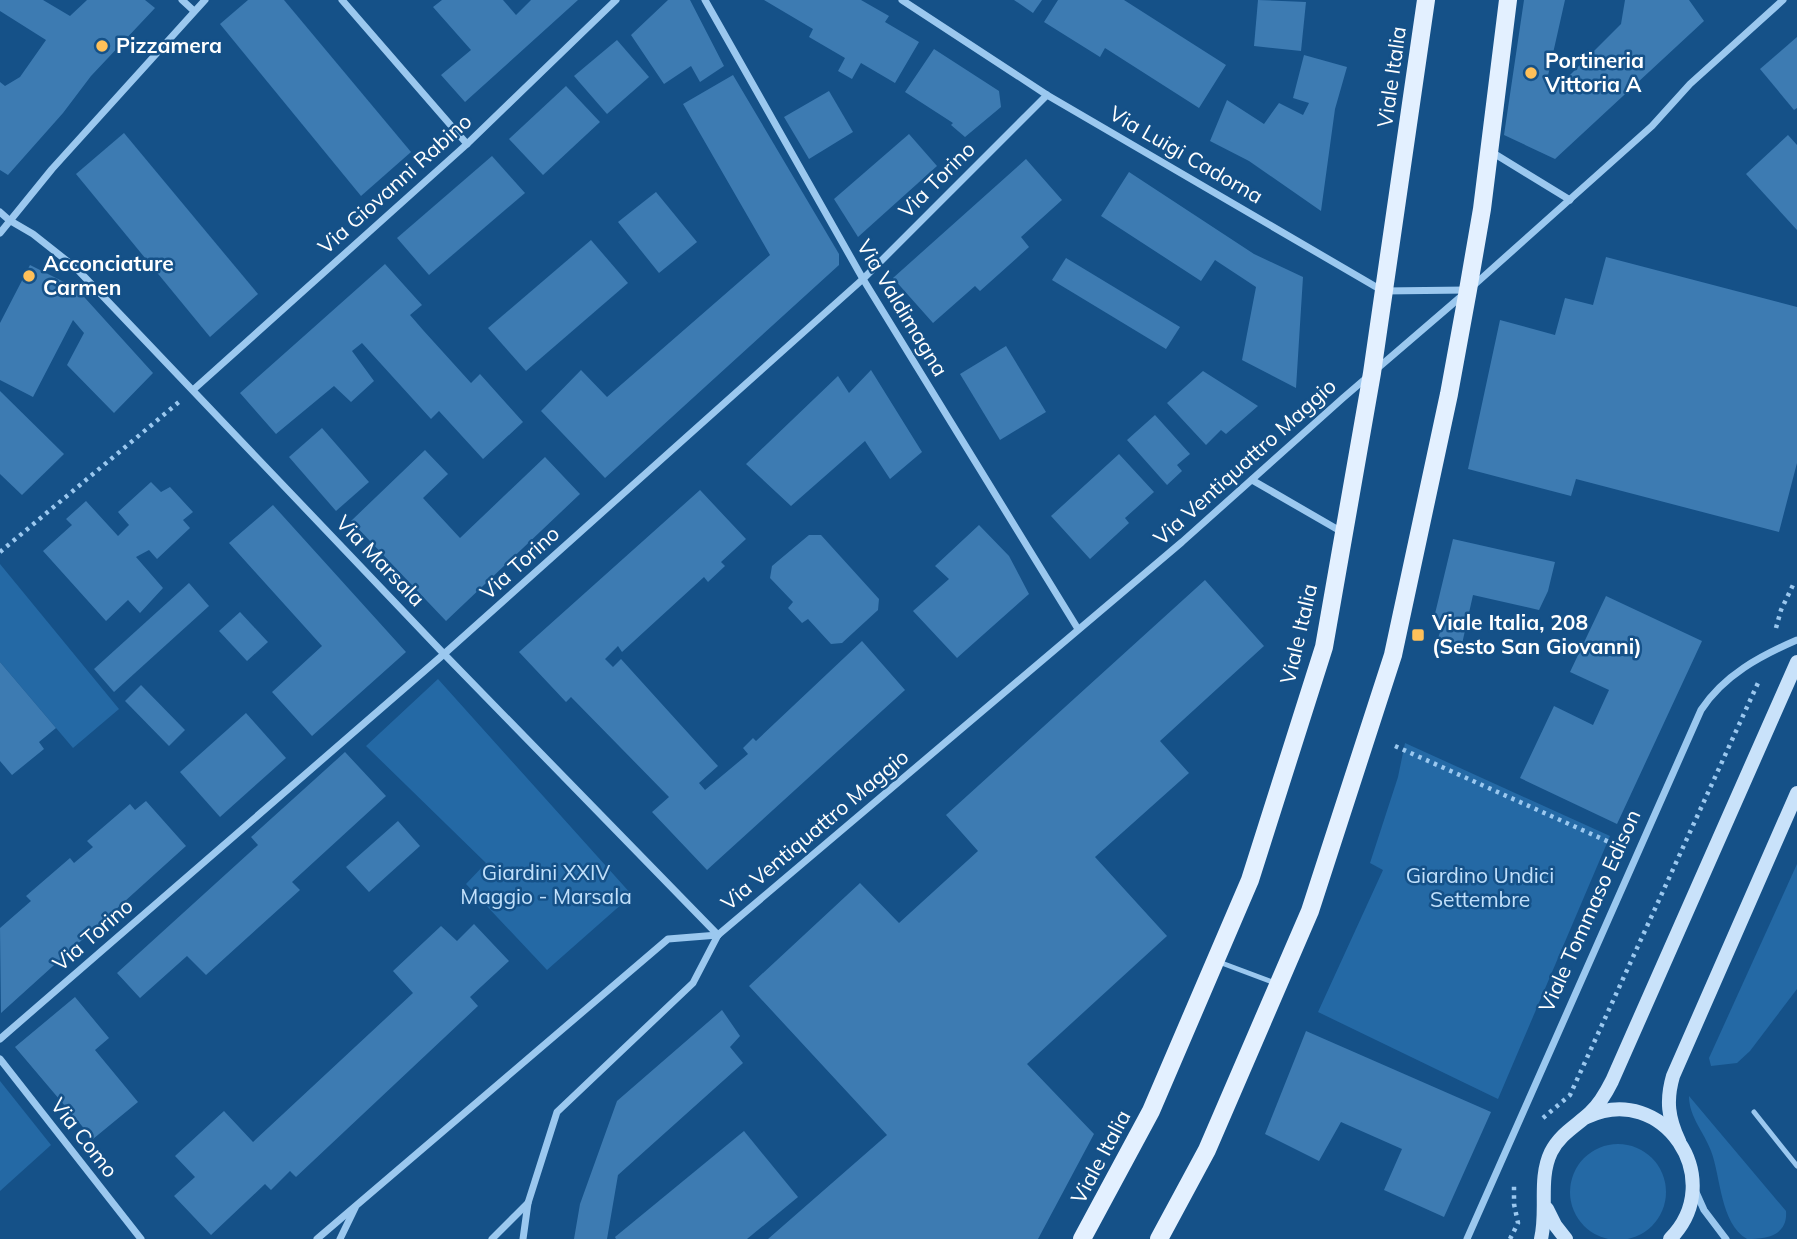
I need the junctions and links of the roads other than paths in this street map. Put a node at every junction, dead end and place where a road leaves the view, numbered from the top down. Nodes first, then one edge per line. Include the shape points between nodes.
1 (182, 0) edge
2 (205, 0) edge
3 (342, 0) edge
4 (616, 0) edge
5 (705, 0) edge
6 (902, 0) edge
7 (1426, 0) edge
8 (1508, 0) edge
9 (1783, 0) edge
10 (194, 11) junction
11 (1047, 95) junction
12 (467, 144) junction
13 (1489, 151) junction
14 (1570, 200) junction
15 (0, 212) edge
16 (9, 220) junction
17 (0, 233) edge
18 (863, 279) junction
19 (1468, 290) junction
20 (1383, 291) junction
21 (1372, 373) junction
22 (193, 390) junction
23 (1252, 480) junction
24 (1344, 533) junction
25 (1079, 629) junction
26 (1797, 640) edge
27 (444, 654) junction
28 (1797, 662) edge
29 (1797, 793) edge
30 (718, 935) junction
31 (1216, 960) junction
32 (1278, 985) junction
33 (0, 1039) edge
34 (0, 1059) edge
35 (1754, 1112) dead end
36 (1580, 1121) junction
37 (1678, 1141) junction
38 (1797, 1166) edge
39 (1693, 1178) junction
40 (1545, 1200) junction
41 (528, 1203) junction
42 (356, 1205) junction
43 (141, 1239) edge
44 (317, 1239) edge
45 (340, 1239) edge
46 (492, 1239) edge
47 (523, 1239) edge
48 (1082, 1239) edge
49 (1159, 1239) edge
50 (1468, 1239) edge
51 (1541, 1239) edge
52 (1566, 1239) edge
53 (1670, 1239) edge
54 (1726, 1239) edge

1 - 10 street
2 - 10 street
3 - 12 street
4 - 12 street, Via Giovanni Rabino
5 - 18 street, Via Valdimagna
6 - 11 street, Via Luigi Cadorna
7 - 20 main road, Viale Italia
8 - 13 main road
9 - 14 street, Via Ventiquattro Maggio
10 - 16 street
11 - 18 street, Via Torino
11 - 20 street, Via Luigi Cadorna
12 - 22 street, Via Giovanni Rabino
13 - 14 street
13 - 19 main road
14 - 19 street, Via Ventiquattro Maggio
15 - 16 street, Via Marsala
16 - 17 street
16 - 22 street, Via Marsala via 76,268
18 - 25 street, Via Valdimagna
18 - 27 street, Via Torino
19 - 20 street
19 - 21 street, Via Ventiquattro Maggio
19 - 32 main road via 1393,655 1310,911
20 - 21 main road, Viale Italia
21 - 23 street, Via Ventiquattro Maggio
21 - 24 main road, Viale Italia
22 - 27 street, Via Marsala
23 - 24 street
23 - 25 street, Via Ventiquattro Maggio
24 - 31 main road, Viale Italia via 1324,647 1250,880
25 - 30 street, Via Ventiquattro Maggio
26 - 50 street, Viale Tommaso Edison via 1768,652 1727,679 1701,710
27 - 30 street, Via Marsala
27 - 33 street, Via Torino
28 - 36 street via 1612,1081 1595,1108
29 - 37 street via 1673,1076 1669,1112
30 - 41 street, Via Ventiquattro Maggio via 693,983 557,1112
30 - 42 street, Via Ventiquattro Maggio via 668,939
31 - 32 lane
31 - 48 main road, Viale Italia via 1151,1111
32 - 49 main road via 1207,1150
34 - 43 street, Via Como
35 - 38 lane
36 - 37 street via 1604,1112 1630,1111 1656,1120
36 - 40 street via 1550,1153 1544,1174
37 - 39 street
39 - 53 street via 1688,1213
39 - 54 street via 1699,1202
40 - 51 street
40 - 52 street via 1552,1221
41 - 46 street, Via Ventiquattro Maggio
41 - 47 street
42 - 44 street, Via Ventiquattro Maggio
42 - 45 street, Via Ventiquattro Maggio

